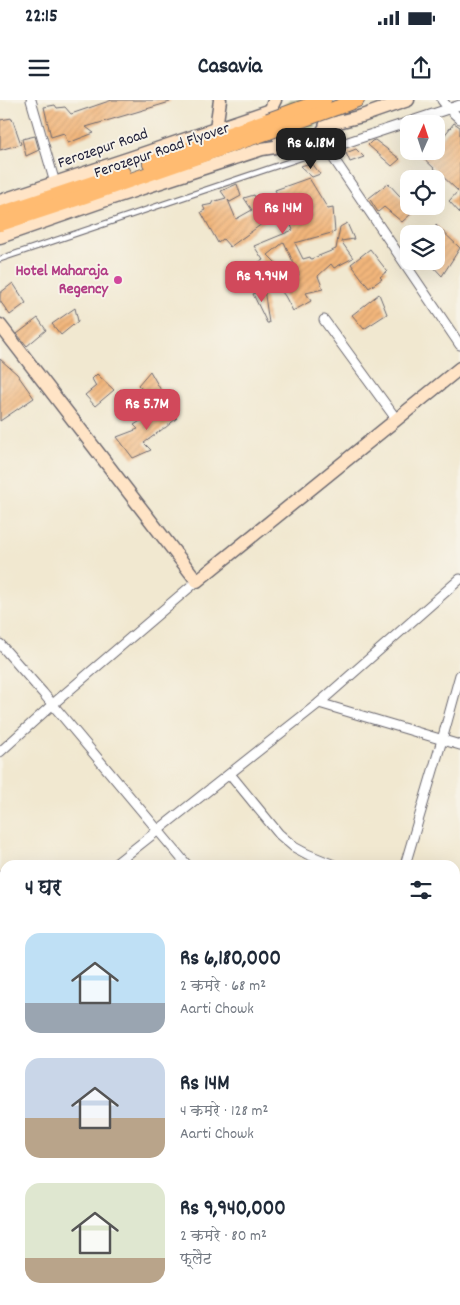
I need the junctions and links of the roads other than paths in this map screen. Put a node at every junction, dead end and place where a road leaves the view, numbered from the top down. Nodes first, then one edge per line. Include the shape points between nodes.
1 (31, 100) edge
2 (220, 100) edge
3 (357, 100) edge
4 (408, 100) edge
5 (442, 100) edge
6 (274, 103) edge
7 (327, 103) edge
8 (460, 105) edge
9 (449, 109) junction
10 (460, 119) edge
11 (326, 125) junction
12 (216, 128) junction
13 (319, 137) junction
14 (294, 144) junction
15 (327, 149) junction
16 (55, 183) junction
17 (0, 201) edge
18 (0, 214) edge
19 (0, 224) edge
20 (0, 237) edge
21 (0, 259) edge
22 (324, 320) dead end
23 (0, 325) edge
24 (460, 345) edge
25 (460, 368) edge
26 (397, 420) junction
27 (460, 579) edge
28 (197, 581) junction
29 (0, 644) edge
30 (460, 675) edge
31 (319, 702) junction
32 (52, 704) junction
33 (442, 740) junction
34 (460, 745) edge
35 (0, 752) edge
36 (230, 774) junction
37 (158, 831) junction
38 (120, 860) edge
39 (183, 860) edge
40 (322, 860) edge
41 (406, 860) edge

1 - 16 street
2 - 12 main road
3 - 7 main road
4 - 11 main road
5 - 9 street
6 - 12 main road, Ferozepur Road
6 - 14 main road via 270,120 273,129 286,142
7 - 11 main road
7 - 18 main road, Ferozepur Road Flyover, bridge
7 - 19 main road, Ferozepur Road Flyover, bridge via 85,196
8 - 9 street
9 - 10 street
9 - 15 street
11 - 13 main road
12 - 16 main road, Ferozepur Road
13 - 14 main road via 311,142
13 - 15 street
14 - 20 main road via 262,149
15 - 21 lane
15 - 24 street
16 - 17 main road, Ferozepur Road
22 - 26 street
23 - 28 main road
25 - 26 main road
26 - 28 main road
27 - 31 street
28 - 32 street
29 - 32 street
30 - 33 street
31 - 33 street
31 - 36 street
32 - 35 street
32 - 37 street
33 - 34 street
33 - 41 street
36 - 37 street
36 - 40 street via 279,834 294,847
37 - 38 street
37 - 39 street

